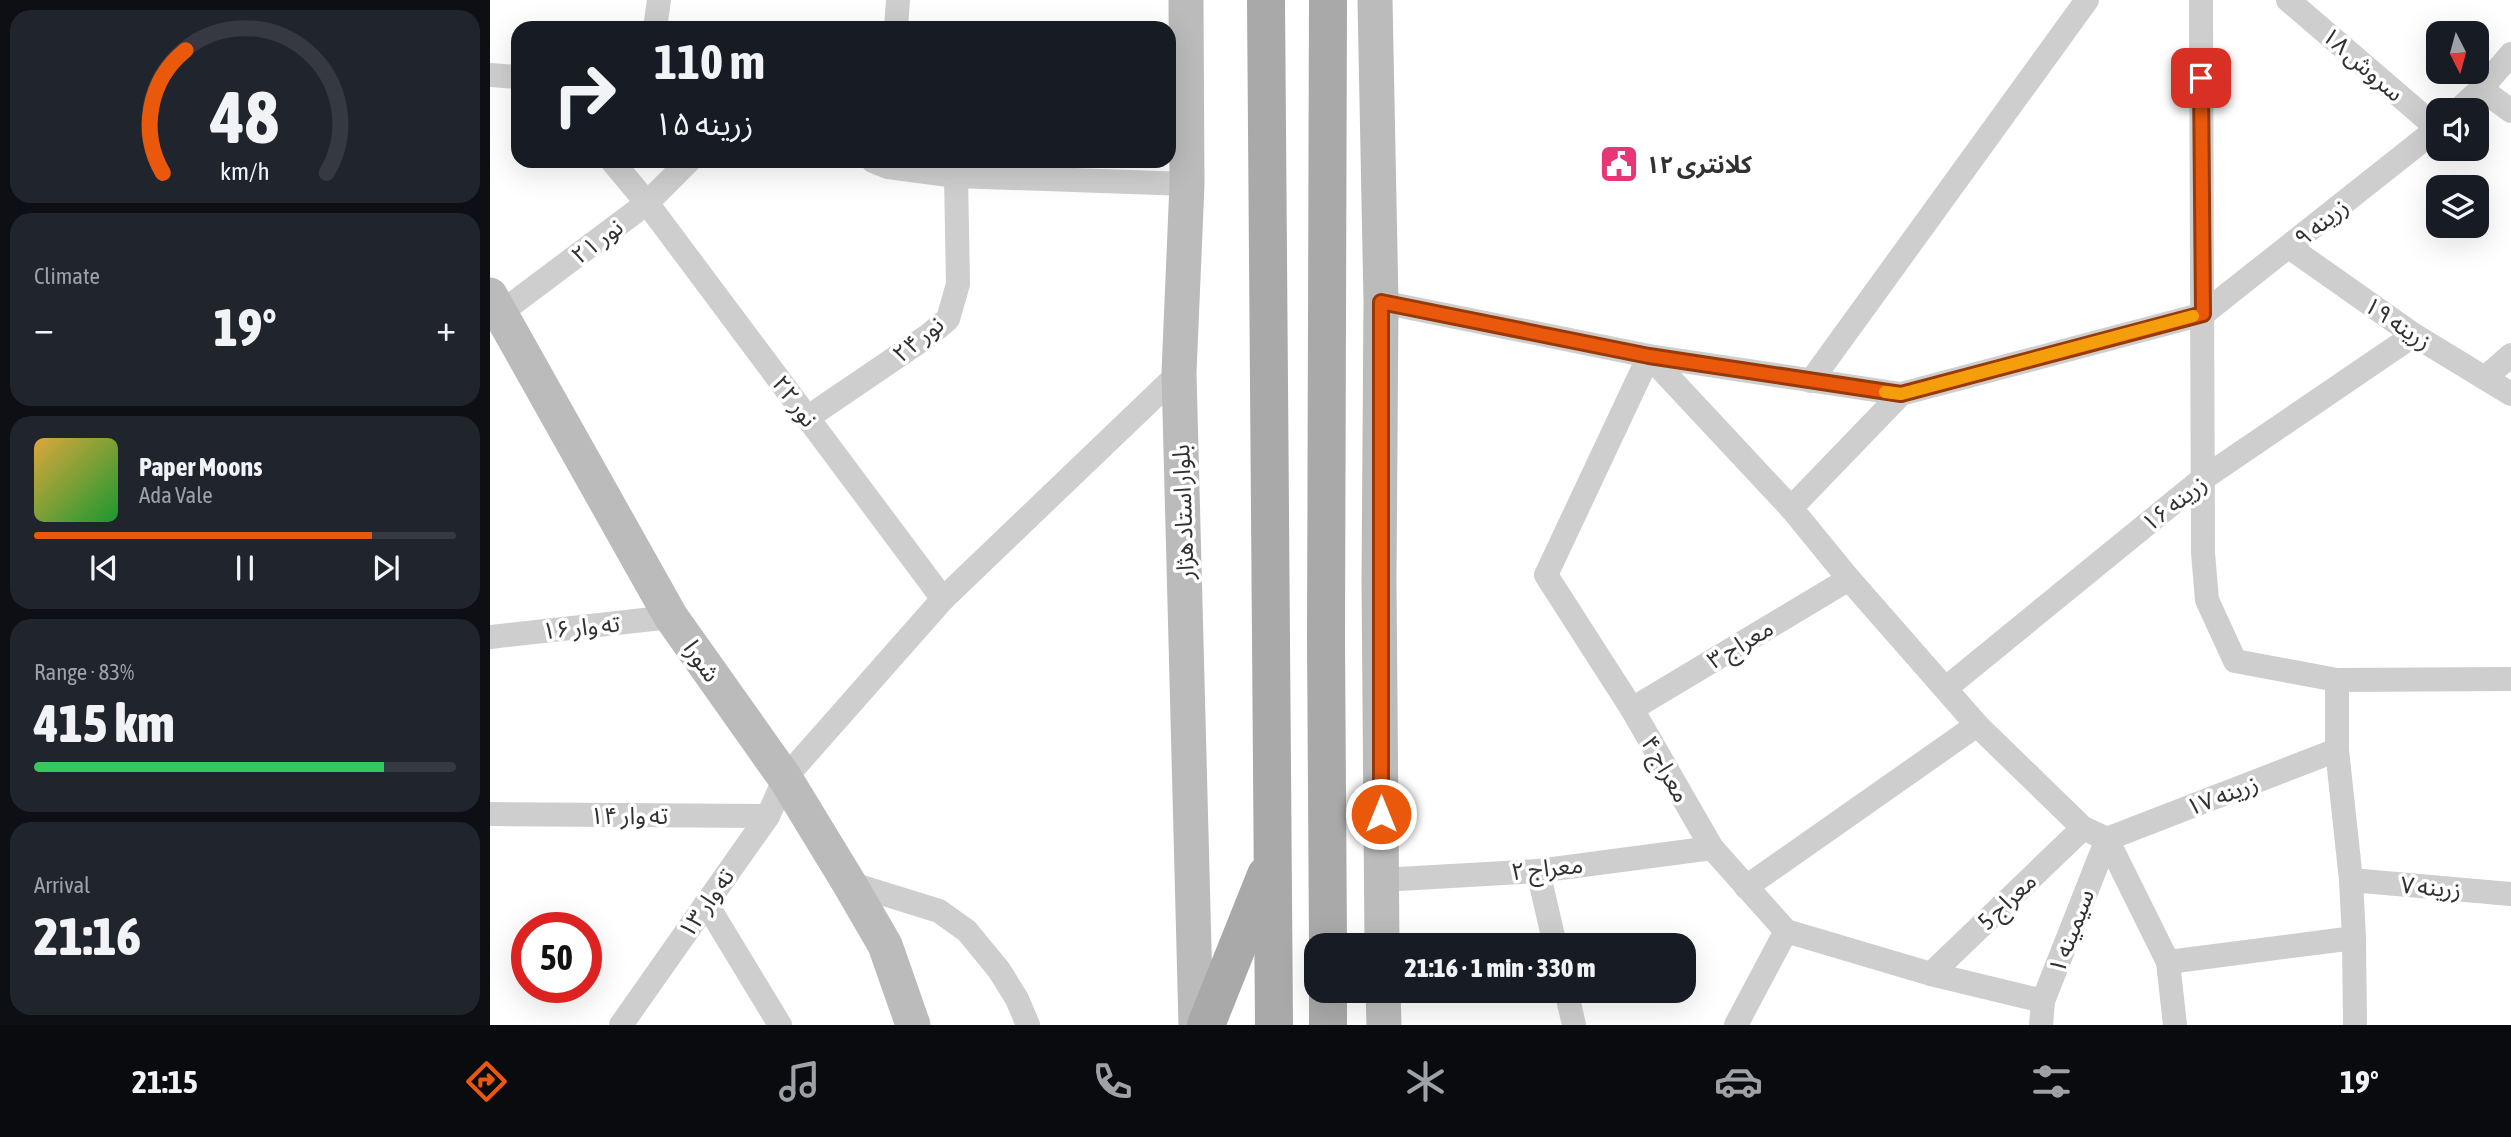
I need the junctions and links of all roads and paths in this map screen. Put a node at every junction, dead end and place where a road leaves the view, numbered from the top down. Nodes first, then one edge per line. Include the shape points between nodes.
1 (659, 0) edge
2 (898, 0) edge
3 (1186, 0) edge
4 (1266, 0) edge
5 (1328, 0) edge
6 (1375, 0) edge
7 (2087, 0) edge
8 (2200, 0) edge
9 (2288, 0) edge
10 (656, 21) edge
11 (896, 21) edge
12 (2511, 54) edge
13 (490, 75) edge
14 (511, 76) edge
15 (2481, 89) junction
16 (2471, 98) edge
17 (2511, 111) edge
18 (2426, 119) edge
19 (2426, 137) edge
20 (618, 168) edge
21 (682, 168) edge
22 (911, 168) edge
23 (956, 176) junction
24 (1186, 184) junction
25 (647, 203) junction
26 (2289, 247) junction
27 (1381, 302) junction
28 (495, 305) edge
29 (2203, 314) junction
30 (2414, 335) junction
31 (2511, 355) edge
32 (1649, 356) junction
33 (1179, 373) junction
34 (2485, 378) junction
35 (1811, 381) junction
36 (1901, 394) junction
37 (2511, 394) edge
38 (807, 418) junction
39 (2201, 480) junction
40 (1791, 508) junction
41 (1849, 579) junction
42 (943, 599) junction
43 (671, 617) junction
44 (490, 637) edge
45 (2511, 679) edge
46 (2337, 680) junction
47 (1946, 688) junction
48 (1632, 709) junction
49 (1977, 725) junction
50 (2337, 750) junction
51 (785, 778) junction
52 (490, 814) edge
53 (768, 816) junction
54 (2084, 828) junction
55 (2107, 839) junction
56 (1712, 848) junction
57 (1273, 857) junction
58 (1538, 871) junction
59 (1381, 880) junction
60 (2351, 880) junction
61 (849, 883) junction
62 (1746, 887) junction
63 (2511, 894) edge
64 (706, 903) junction
65 (1786, 931) junction
66 (1328, 933) edge
67 (1382, 933) edge
68 (1552, 933) edge
69 (2354, 938) junction
70 (2168, 962) junction
71 (1931, 974) junction
72 (1328, 1003) edge
73 (1383, 1003) edge
74 (1569, 1003) edge
75 (2043, 1013) edge
76 (621, 1025) edge
77 (780, 1025) edge
78 (913, 1025) edge
79 (1028, 1025) edge
80 (1196, 1025) edge
81 (1206, 1025) edge
82 (1274, 1025) edge
83 (1328, 1025) edge
84 (1384, 1025) edge
85 (1574, 1025) edge
86 (1737, 1025) edge
87 (2175, 1025) edge
88 (2355, 1025) edge

1 - 10 street
2 - 11 street
3 - 24 main road, بلوار استاد هژار
4 - 57 main road
5 - 66 main road
6 - 27 main road
7 - 35 street
8 - 29 street
9 - 18 street, سروش ۱۸
12 - 15 street
13 - 14 street
15 - 16 street
15 - 17 street
19 - 26 street, زرینه ۹
20 - 25 street, نور ۲۲
21 - 25 street, نور ۲۱
22 - 23 street
23 - 24 street
23 - 38 street, نور ۲۴ via 958,284 948,319
24 - 33 main road, بلوار استاد هژار
25 - 28 street, نور ۲۱
25 - 38 street, نور ۲۲
26 - 29 street, زرینه ۹
26 - 30 street, زرینه ۱۹
27 - 32 street
27 - 59 main road
28 - 43 main road, شورا
29 - 36 street
29 - 39 street
30 - 34 street, زرینه ۱۹
30 - 39 street, زرینه ۱۶
31 - 34 street
32 - 35 street
32 - 40 street
32 - 48 street, معراج ۴ via 1546,575
33 - 42 street, ته وار ۱۳
33 - 80 main road, بلوار استاد هژار
34 - 37 street, زرینه ۱۹
35 - 36 street
36 - 40 street
38 - 42 street, نور ۲۲
39 - 46 street via 2207,600 2235,661
39 - 47 street, زرینه ۱۶
40 - 41 street
41 - 47 street
41 - 48 street, معراج ۳
42 - 51 street, ته وار ۱۳
43 - 44 street, ته وار ۱۶
43 - 51 main road, شورا
45 - 46 street
46 - 50 street
47 - 49 street
48 - 56 street, معراج ۴
49 - 54 street
49 - 62 street
50 - 55 street, زرینه ۱۷
50 - 60 street
51 - 53 street, ته وار ۱۳
51 - 61 main road, شورا
52 - 53 street, ته وار ۱۴
53 - 64 street, ته وار ۱۳
54 - 55 street
54 - 71 street, معراج 5
55 - 70 street
55 - 75 street, سیمینه ۱
56 - 58 street, معراج ۲
56 - 62 street, معراج ۴
57 - 81 main road
57 - 82 main road
58 - 59 street, معراج ۲
58 - 68 street
59 - 67 main road
60 - 63 street, زرینه ۷
60 - 69 street
61 - 78 main road, شورا via 884,945
61 - 79 street via 939,911 967,931 999,970
62 - 65 street, معراج ۴
64 - 76 street, ته وار ۱۳
64 - 77 street
65 - 71 street
65 - 86 street
69 - 70 street
69 - 88 street
70 - 87 street
71 - 75 street
72 - 83 main road
73 - 84 main road
74 - 85 street

